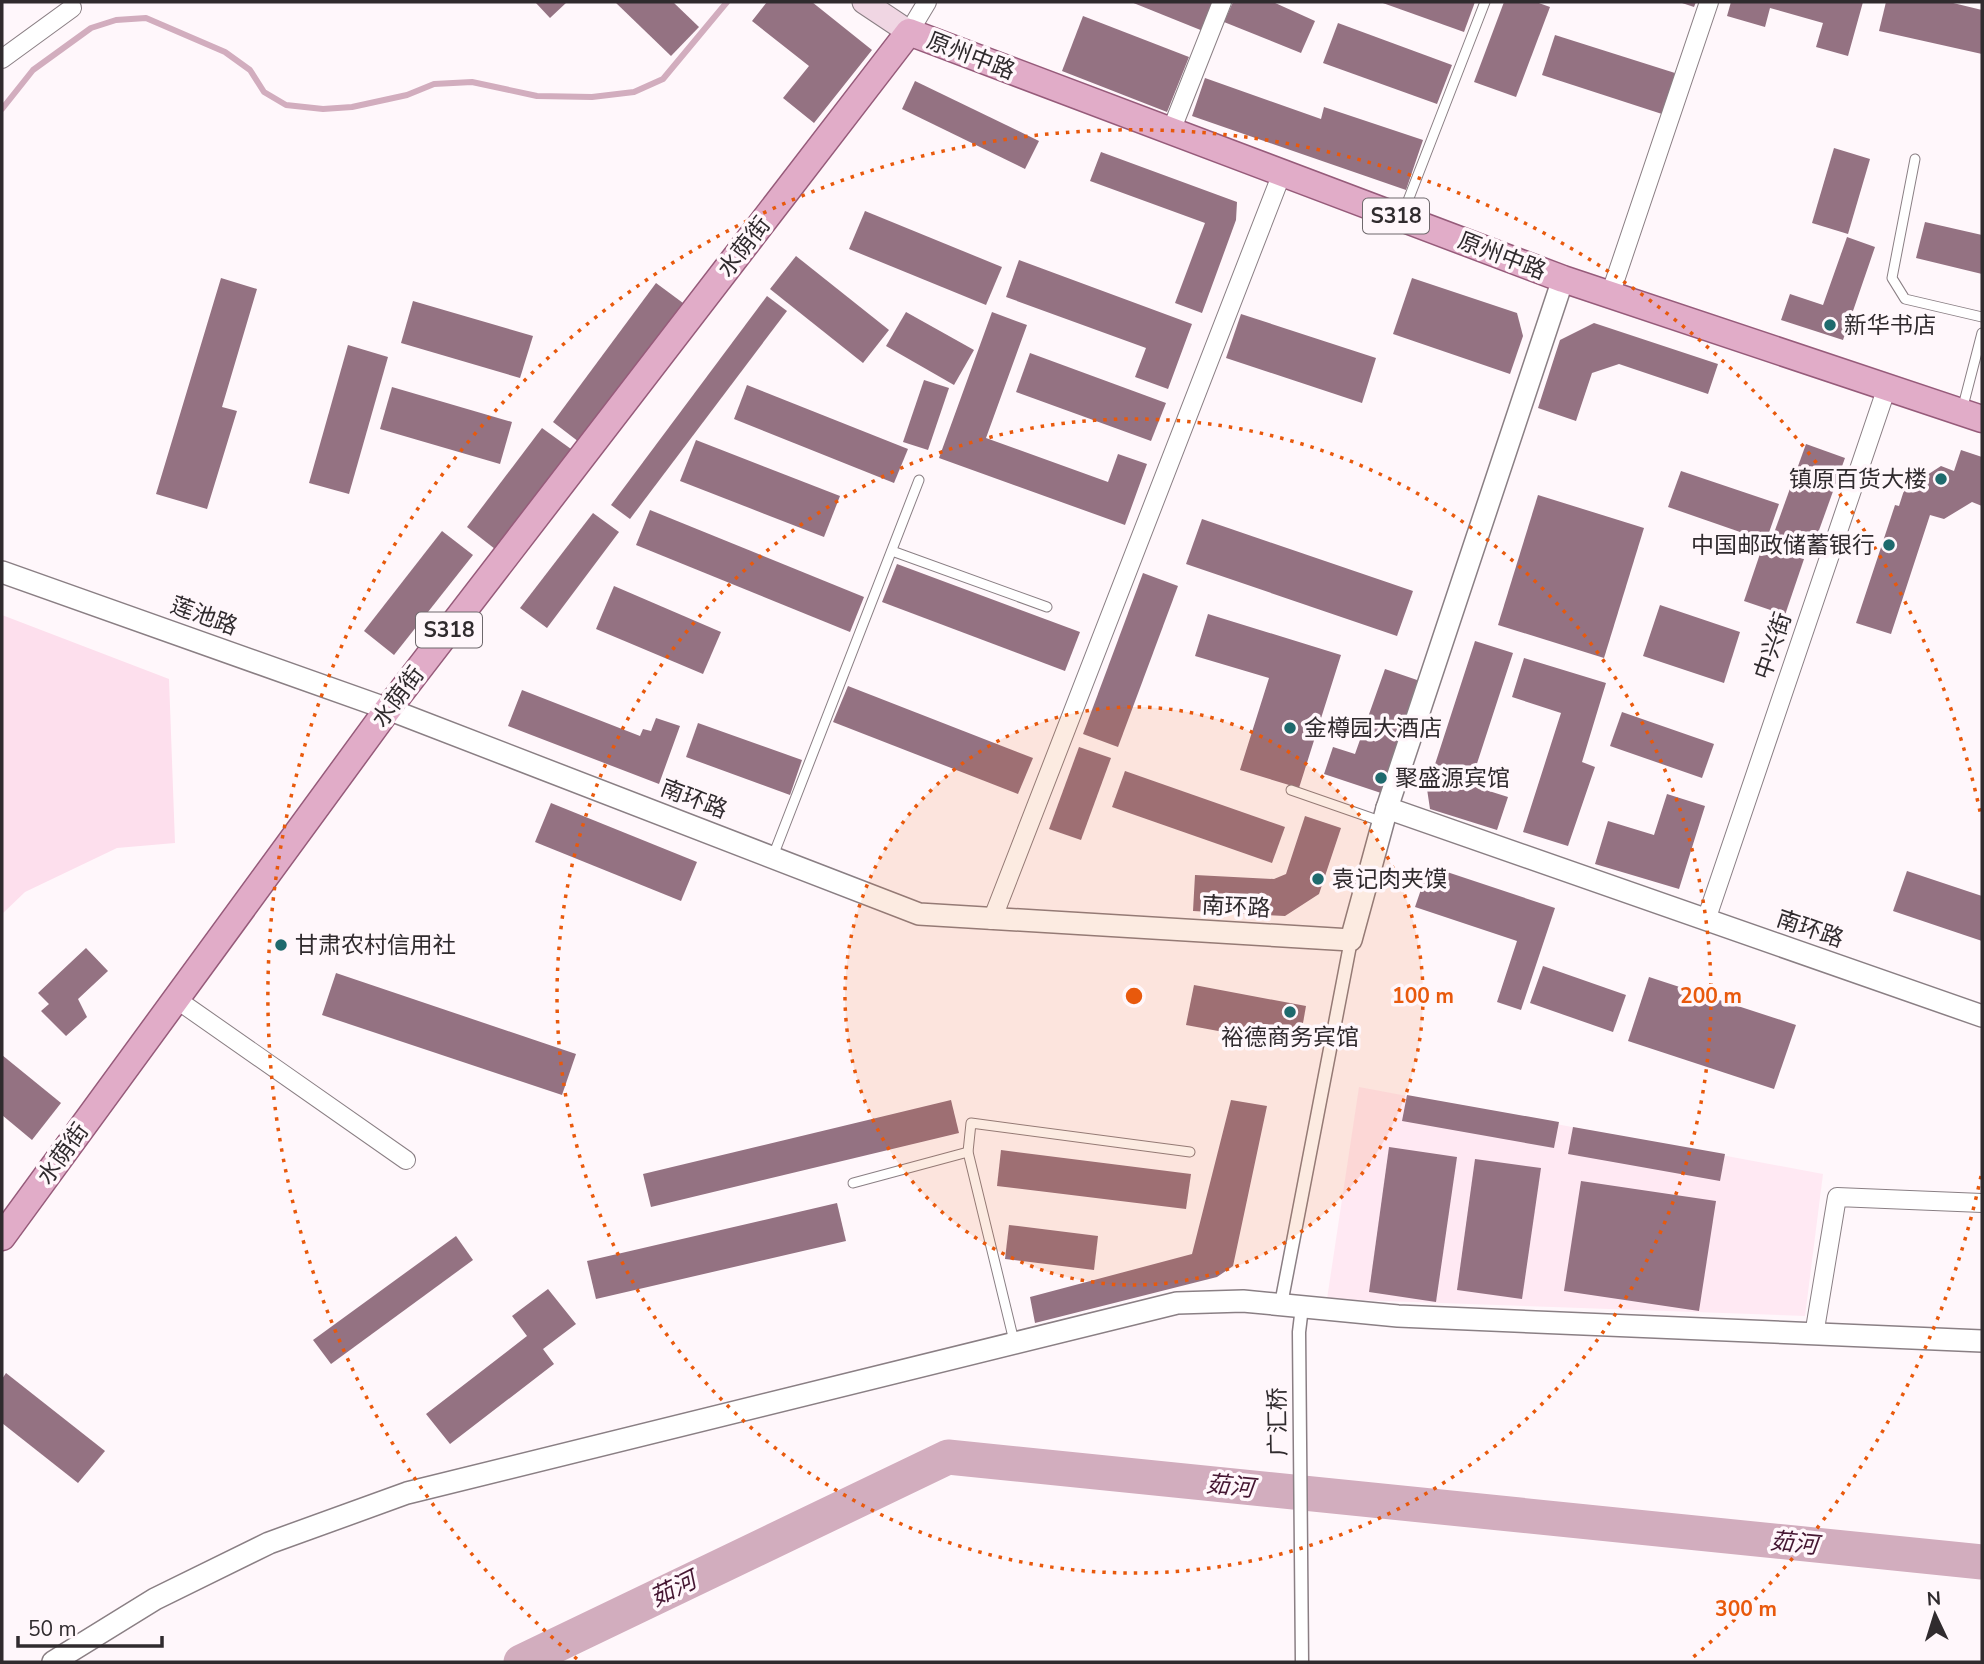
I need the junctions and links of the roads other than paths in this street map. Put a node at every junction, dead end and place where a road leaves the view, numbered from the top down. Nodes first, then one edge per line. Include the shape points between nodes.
1 (864, 2) edge
2 (927, 2) edge
3 (1222, 2) edge
4 (1485, 2) edge
5 (1709, 2) edge
6 (72, 8) dead end
7 (909, 32) junction
8 (2, 59) edge
9 (1171, 131) junction
10 (1915, 159) dead end
11 (1282, 173) junction
12 (1401, 218) junction
13 (1563, 279) junction
14 (1610, 295) junction
15 (1982, 317) edge
16 (1982, 333) edge
17 (1887, 387) junction
18 (1972, 415) edge
19 (919, 480) dead end
20 (892, 551) junction
21 (2, 572) edge
22 (1047, 607) dead end
23 (388, 709) junction
24 (1291, 790) dead end
25 (1385, 815) junction
26 (772, 858) junction
27 (992, 920) junction
28 (1706, 920) junction
29 (1351, 940) junction
30 (176, 999) junction
31 (1982, 1016) edge
32 (968, 1152) junction
33 (1190, 1152) dead end
34 (406, 1160) dead end
35 (853, 1183) dead end
36 (1982, 1203) edge
37 (2, 1237) edge
38 (1292, 1306) junction
39 (1814, 1335) junction
40 (1982, 1341) edge
41 (1015, 1343) junction
42 (53, 1662) edge
43 (1302, 1662) edge

1 - 7 main road
2 - 7 street
3 - 9 street
4 - 12 lane
5 - 14 street
6 - 8 street
7 - 9 main road, 原州中路 / S318
7 - 23 main road, 水荫街 / S318
9 - 11 main road, 原州中路 / S318
10 - 15 lane via 1892,278 1905,299
11 - 12 main road, 原州中路 / S318
11 - 27 street
12 - 13 main road, 原州中路 / S318
13 - 14 main road, 原州中路 / S318
13 - 25 street
14 - 17 main road, 原州中路 / S318
16 - 18 lane
17 - 18 main road, 原州中路 / S318
17 - 28 street, 中兴街
19 - 20 lane
20 - 22 lane
20 - 26 lane
21 - 23 street, 莲池路
23 - 26 street, 南环路
23 - 30 main road, 水荫街 / S318
24 - 25 lane
25 - 28 street, 南环路
25 - 29 street
26 - 27 street, 南环路 via 919,914
27 - 29 street, 南环路
28 - 31 street, 南环路
29 - 38 street, 广汇桥
30 - 34 street
30 - 37 main road, 水荫街 / S318
32 - 33 lane via 971,1123
32 - 35 lane
32 - 41 lane
36 - 39 street via 1836,1197
38 - 39 street via 1398,1316
38 - 41 street via 1243,1301 1177,1303
38 - 43 street, 广汇桥 via 1299,1332
39 - 40 street
41 - 42 street via 407,1493 270,1543 155,1599

